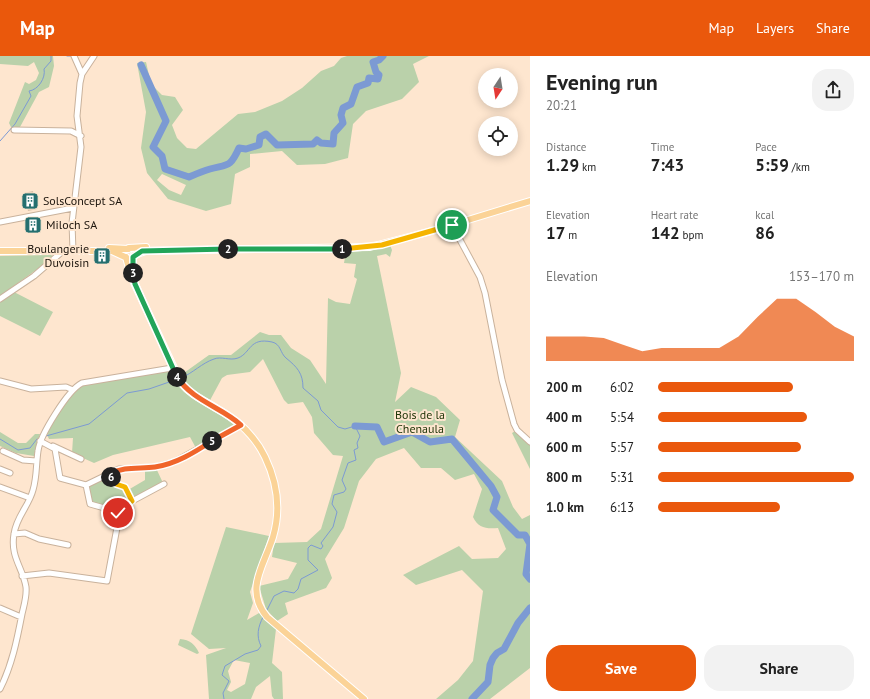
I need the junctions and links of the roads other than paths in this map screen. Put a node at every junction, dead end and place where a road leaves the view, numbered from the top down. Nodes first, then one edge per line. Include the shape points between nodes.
1 (94, 56) edge
2 (75, 58) edge
3 (82, 74) junction
4 (14, 130) dead end
5 (81, 136) junction
6 (530, 201) edge
7 (73, 208) junction
8 (0, 222) edge
9 (452, 225) junction
10 (129, 248) junction
11 (223, 249) junction
12 (87, 250) junction
13 (0, 251) edge
14 (63, 251) junction
15 (73, 251) junction
16 (134, 256) junction
17 (125, 257) junction
18 (135, 284) junction
19 (0, 299) edge
20 (172, 368) junction
21 (0, 381) edge
22 (73, 390) junction
23 (241, 425) junction
24 (40, 441) junction
25 (530, 442) edge
26 (53, 446) junction
27 (3, 451) dead end
28 (81, 459) dead end
29 (36, 462) junction
30 (0, 469) edge
31 (10, 473) dead end
32 (110, 474) junction
33 (164, 484) dead end
34 (86, 485) junction
35 (0, 486) edge
36 (30, 498) junction
37 (132, 501) junction
38 (118, 513) junction
39 (14, 534) junction
40 (68, 545) dead end
41 (22, 576) junction
42 (0, 608) edge
43 (22, 617) junction
44 (0, 689) edge
45 (364, 699) edge

1 - 3 street
2 - 3 street
3 - 5 street via 77,116
4 - 5 street via 71,131
5 - 7 street via 80,171
6 - 9 main road
7 - 8 street
7 - 15 street
9 - 11 main road via 376,246 350,249
9 - 25 street via 480,277 502,380 517,430
10 - 11 main road
10 - 12 main road
10 - 16 main road via 133,250
10 - 17 main road via 124,252
11 - 16 main road via 146,251
12 - 15 main road
12 - 17 main road via 112,251
13 - 14 main road
14 - 15 main road
14 - 19 street via 34,276
16 - 17 main road via 129,259
16 - 18 main road via 132,270
17 - 18 main road
18 - 20 main road
20 - 22 street via 82,383
20 - 23 main road via 181,383 193,395
21 - 22 street via 31,390 66,387
22 - 24 street
23 - 32 street via 174,462 156,467 119,468
23 - 45 main road via 264,455 273,476 277,502 273,537 258,574 256,593 260,609
24 - 26 street
24 - 29 street
26 - 28 street
26 - 34 street via 60,478
27 - 29 street via 23,460
29 - 36 street via 35,484
30 - 31 street
32 - 34 street
32 - 37 street via 116,484 125,487
33 - 37 street
34 - 38 street via 90,504
35 - 36 street
36 - 39 street via 21,513
37 - 38 street via 123,506
38 - 41 street via 107,581 49,573
39 - 40 street via 25,533 39,539
39 - 41 street via 15,557
41 - 43 street via 26,586
42 - 43 street
43 - 44 street via 12,661

